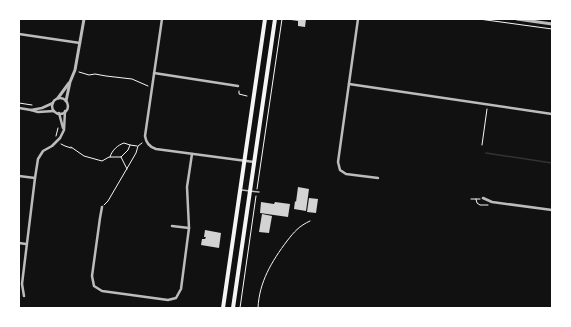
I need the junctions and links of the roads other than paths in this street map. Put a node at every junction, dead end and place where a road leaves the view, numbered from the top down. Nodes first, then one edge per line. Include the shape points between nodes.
1 (84, 19) edge
2 (162, 19) edge
3 (265, 19) edge
4 (275, 19) edge
5 (358, 19) edge
6 (517, 19) edge
7 (552, 24) edge
8 (19, 34) edge
9 (80, 43) junction
10 (154, 74) junction
11 (70, 82) junction
12 (349, 84) junction
13 (238, 86) road end
14 (58, 98) junction
15 (66, 101) junction
16 (53, 103) junction
17 (19, 108) edge
18 (31, 110) junction
19 (54, 111) junction
20 (66, 111) junction
21 (59, 113) junction
22 (552, 114) edge
23 (64, 130) junction
24 (192, 154) junction
25 (244, 161) junction
26 (254, 162) junction
27 (19, 176) edge
28 (35, 178) junction
29 (378, 178) dead end
30 (240, 189) junction
31 (250, 191) junction
32 (258, 192) road end
33 (483, 198) road end
34 (102, 207) road end
35 (552, 210) edge
36 (172, 226) dead end
37 (189, 228) junction
38 (19, 243) edge
39 (26, 244) junction
40 (21, 290) edge
41 (24, 296) dead end
42 (223, 308) edge
43 (233, 308) edge

1 - 9 street
2 - 10 street
3 - 25 main road
4 - 26 main road
5 - 12 street
6 - 7 street
8 - 9 street
9 - 11 street
10 - 13 street
10 - 24 street via 145,136 148,144 156,149
11 - 14 street
11 - 15 street
12 - 22 street
12 - 29 street via 338,162 340,170 346,174
14 - 15 street
14 - 16 street
15 - 20 street
16 - 18 street
16 - 19 street
17 - 18 street
18 - 19 street
19 - 21 street
20 - 21 street
20 - 23 street
21 - 23 street
23 - 28 street via 60,138 40,154
24 - 25 street
24 - 37 street via 187,187
25 - 26 street
25 - 30 main road
26 - 31 main road
27 - 28 street
28 - 39 street
30 - 31 lane
30 - 42 main road
31 - 32 lane
31 - 43 main road
33 - 35 street via 492,202
34 - 37 street via 92,276 94,286 102,291 168,300 176,298 181,289
36 - 37 street
38 - 39 street
39 - 40 street
40 - 41 street

